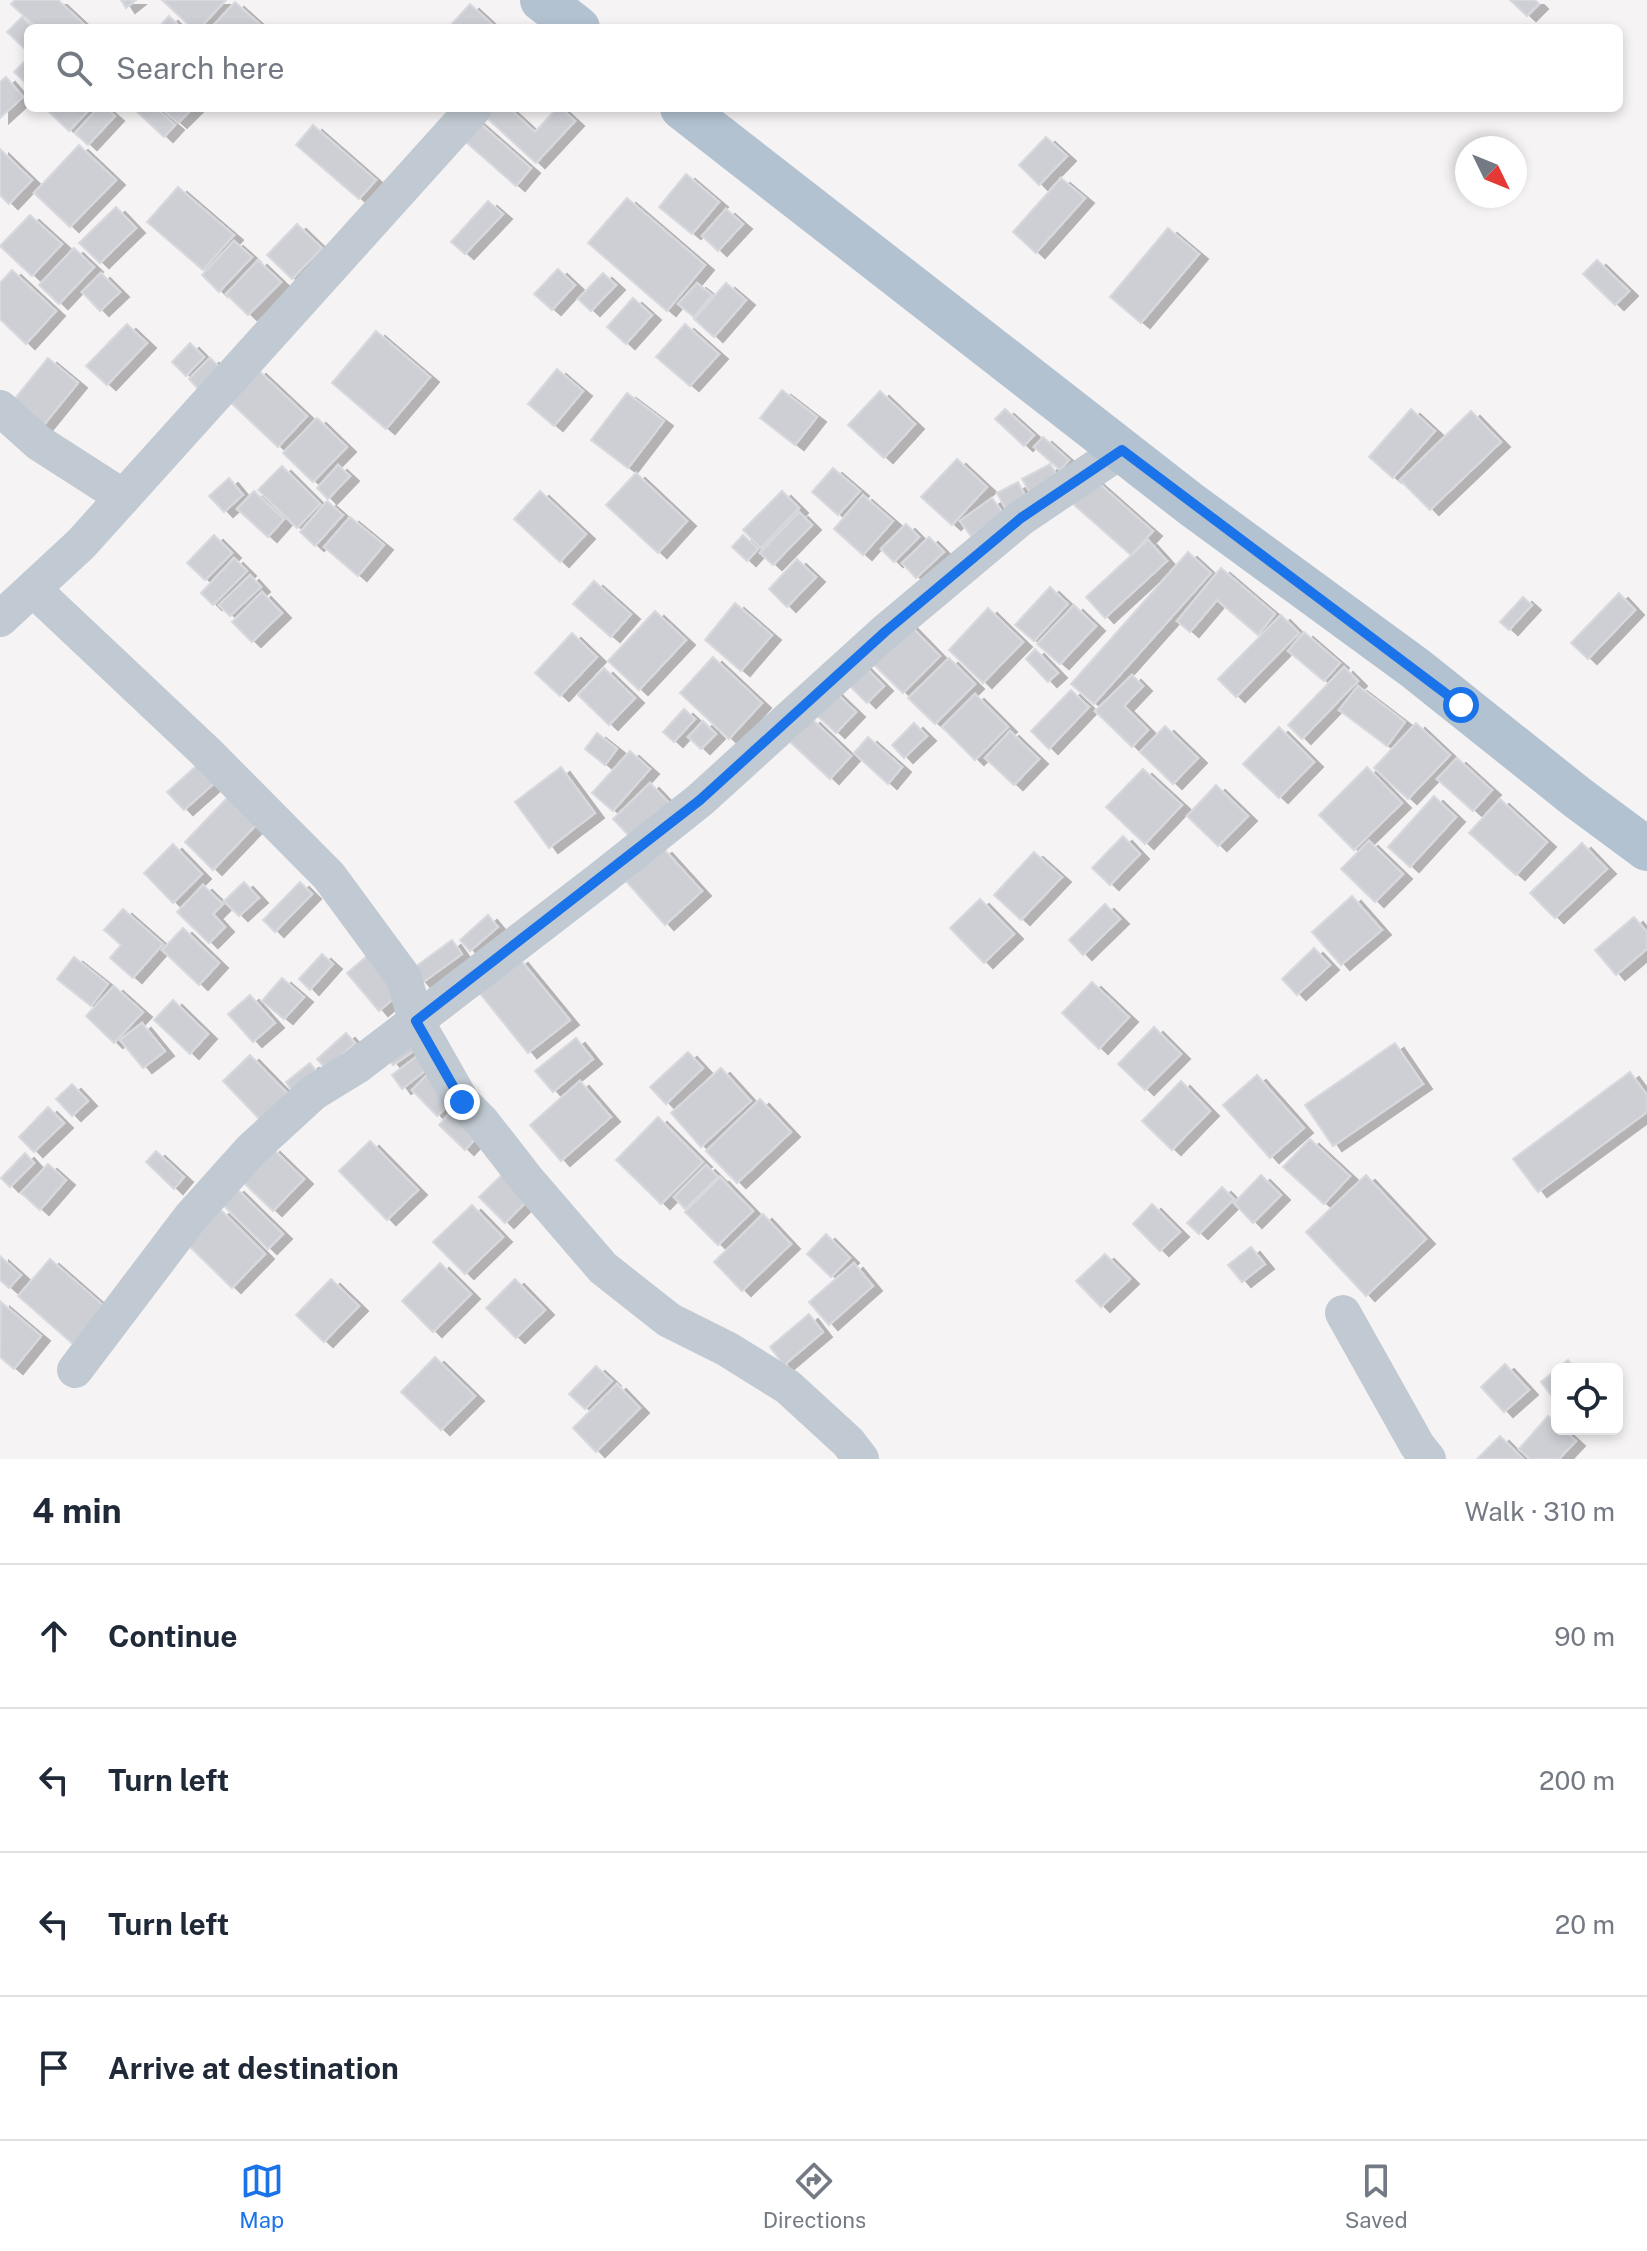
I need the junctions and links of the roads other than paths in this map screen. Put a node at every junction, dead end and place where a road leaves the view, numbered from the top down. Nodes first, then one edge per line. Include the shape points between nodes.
1 (470, 112) edge
2 (687, 112) edge
3 (0, 408) edge
4 (1122, 450) junction
5 (123, 497) junction
6 (33, 589) junction
7 (0, 619) edge
8 (1647, 849) edge
9 (416, 1021) junction
10 (1343, 1313) dead end
11 (75, 1370) dead end
12 (861, 1459) edge
13 (1428, 1459) edge

1 - 5 street
2 - 4 main road
3 - 5 street via 39,443
4 - 8 main road
4 - 9 street via 1021,518 886,631 700,800
5 - 6 street
6 - 7 street
6 - 9 street via 329,876 404,978
9 - 11 street via 313,1093 251,1150 190,1218
9 - 12 street via 462,1102 603,1268 669,1320 788,1387
10 - 13 street

